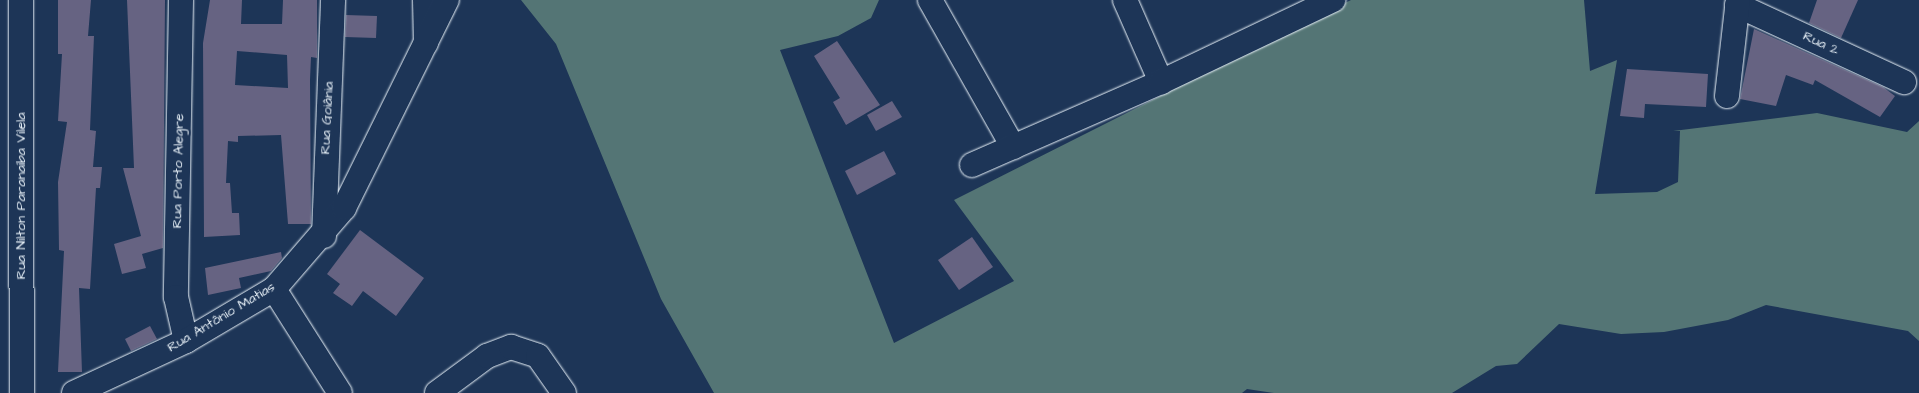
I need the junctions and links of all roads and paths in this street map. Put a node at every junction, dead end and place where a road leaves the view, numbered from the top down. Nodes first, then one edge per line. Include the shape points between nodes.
1 (21, 0) edge
2 (181, 0) edge
3 (333, 0) edge
4 (425, 0) edge
5 (447, 0) edge
6 (930, 0) edge
7 (1125, 0) edge
8 (1738, 2) edge
9 (1321, 3) edge
10 (426, 45) junction
11 (1161, 82) junction
12 (1904, 82) dead end
13 (1727, 96) dead end
14 (1013, 147) junction
15 (972, 165) dead end
16 (334, 205) junction
17 (274, 289) junction
18 (186, 341) junction
19 (22, 393) edge
20 (74, 393) edge
21 (340, 393) edge
22 (437, 393) edge
23 (564, 393) edge

1 - 19 street, Rua Nilton Paranaíba Vilela
2 - 18 street, Rua Porto Alegre via 176,297
3 - 16 street, Rua Goiânia
4 - 10 street
5 - 10 street, Rua Antônio Matias
6 - 14 street
7 - 11 street
8 - 12 street, Rua 2
8 - 13 street
9 - 11 street
10 - 16 street, Rua Antônio Matias
11 - 14 street
14 - 15 street
16 - 17 street, Rua Antônio Matias via 324,236
17 - 18 street, Rua Antônio Matias
17 - 21 street
18 - 20 street, Rua Antônio Matias
22 - 23 street via 487,356 511,347 538,356

